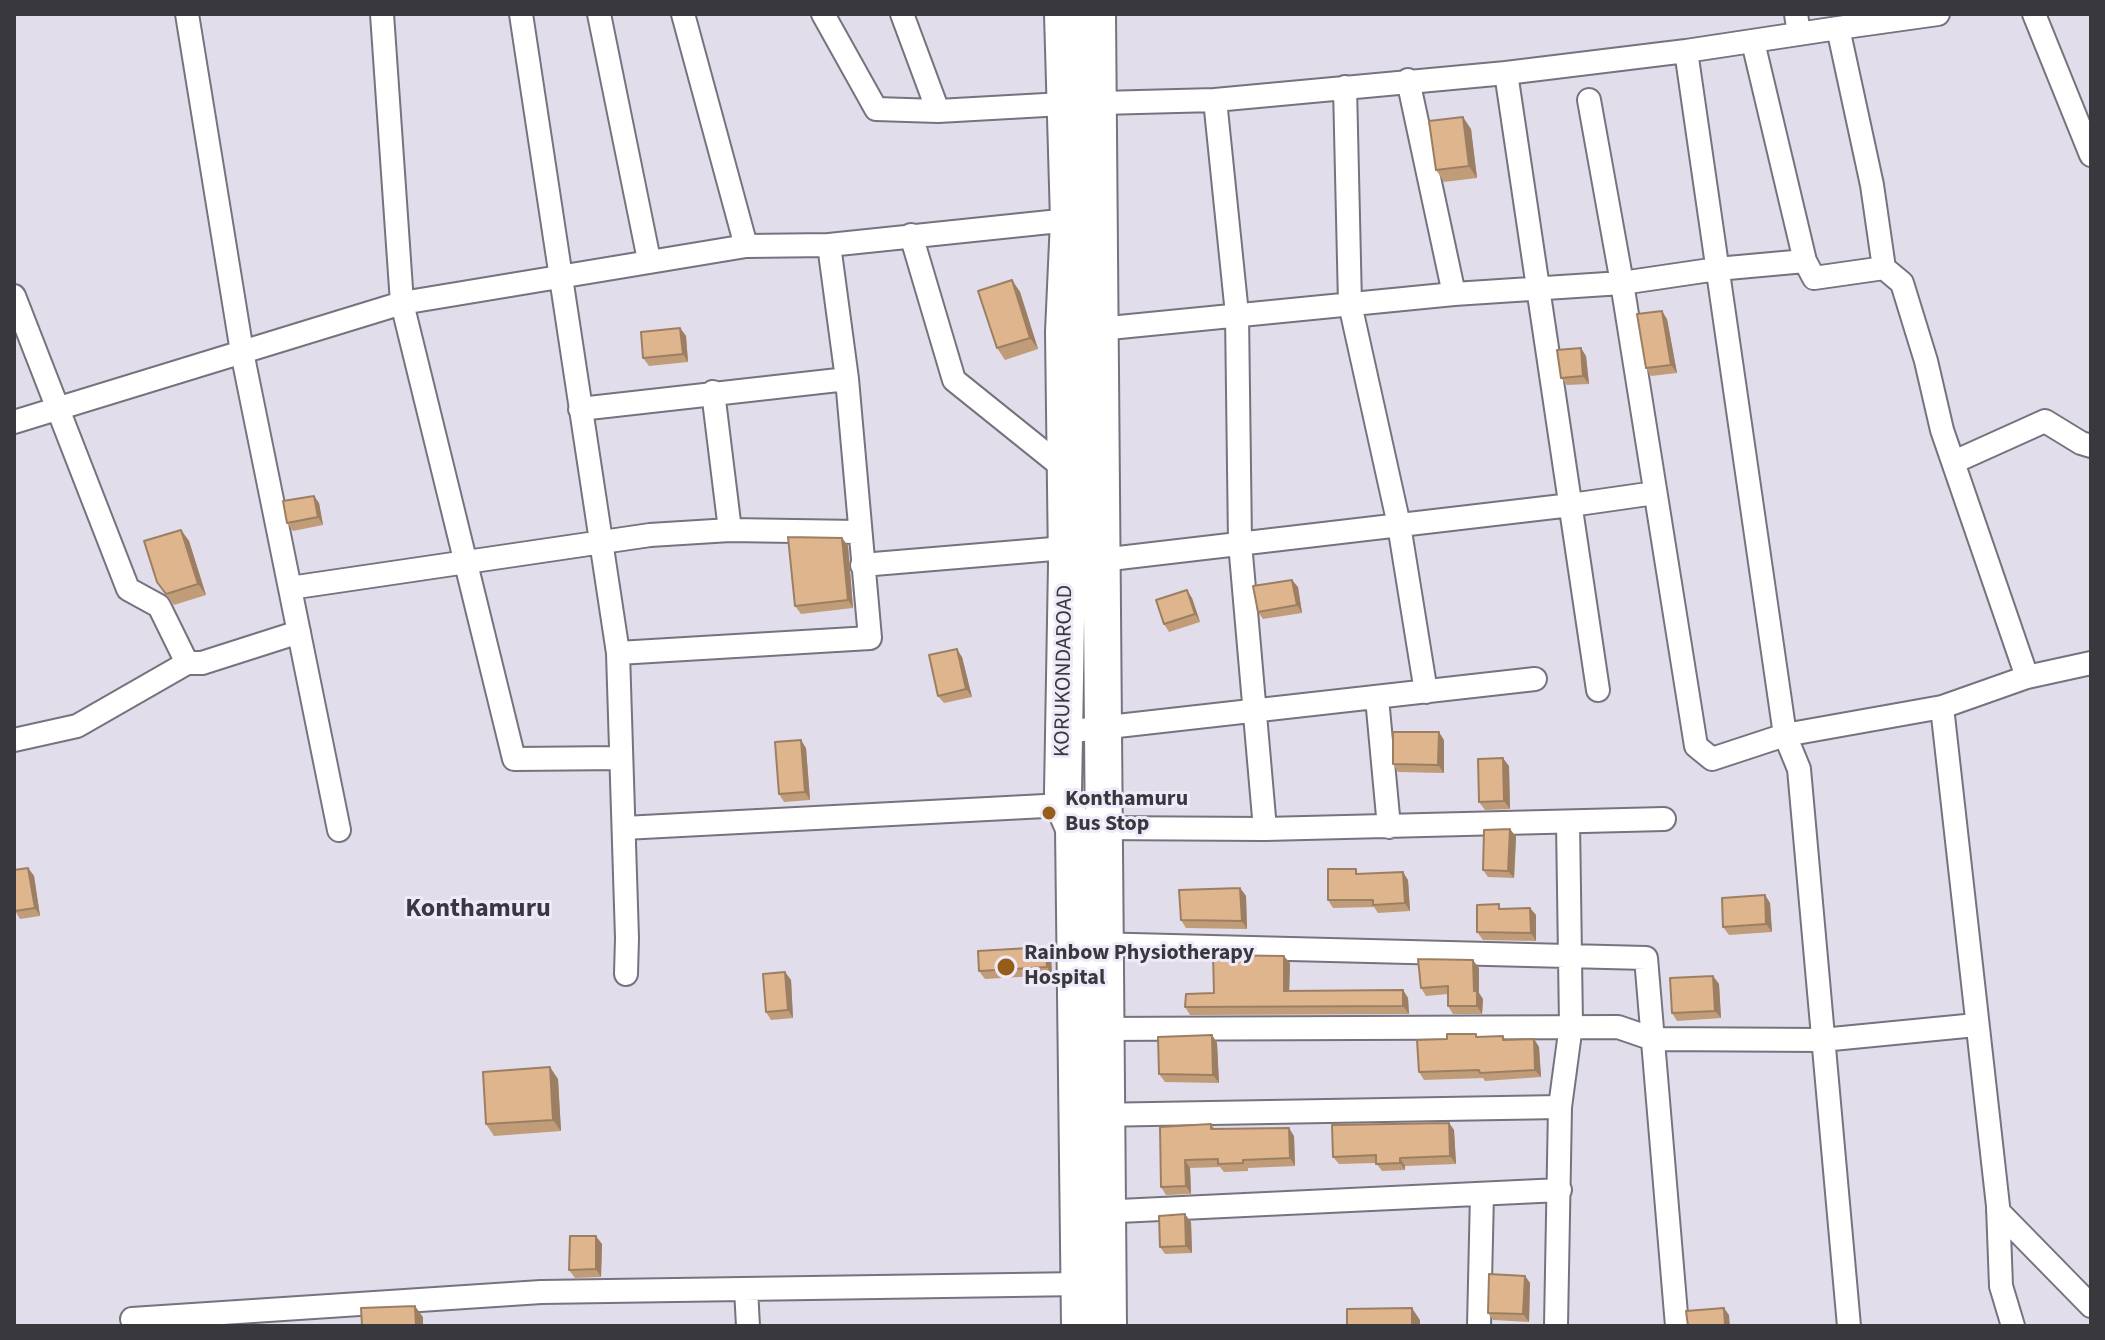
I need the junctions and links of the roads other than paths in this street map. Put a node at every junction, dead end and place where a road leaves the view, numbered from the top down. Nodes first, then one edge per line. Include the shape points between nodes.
1 (187, 14) edge
2 (382, 14) edge
3 (521, 14) edge
4 (599, 14) edge
5 (683, 14) edge
6 (823, 14) edge
7 (902, 14) edge
8 (1063, 14) edge
9 (1097, 14) edge
10 (1938, 14) edge
11 (2034, 14) edge
12 (1797, 24) edge
13 (1838, 28) junction
14 (1753, 42) junction
15 (1686, 51) junction
16 (1506, 73) junction
17 (1408, 80) junction
18 (1345, 87) junction
19 (1215, 100) junction
20 (1589, 100) dead end
21 (1080, 104) junction
22 (938, 111) junction
23 (2091, 155) edge
24 (1069, 220) junction
25 (911, 235) junction
26 (829, 245) junction
27 (746, 246) junction
28 (649, 260) junction
29 (1805, 261) junction
30 (1884, 268) junction
31 (1717, 269) junction
32 (559, 277) junction
33 (1622, 283) junction
34 (1536, 289) junction
35 (1454, 294) junction
36 (14, 296) edge
37 (402, 303) junction
38 (1350, 304) junction
39 (1237, 314) junction
40 (1081, 331) junction
41 (242, 352) junction
42 (847, 379) junction
43 (713, 392) junction
44 (58, 408) junction
45 (580, 409) junction
46 (14, 422) edge
47 (2091, 446) edge
48 (1954, 462) junction
49 (1066, 470) junction
50 (1655, 493) junction
51 (1571, 505) junction
52 (1399, 525) junction
53 (730, 530) junction
54 (859, 532) junction
55 (601, 542) junction
56 (1240, 543) junction
57 (1077, 557) junction
58 (464, 561) junction
59 (862, 565) junction
60 (290, 588) junction
61 (299, 632) junction
62 (618, 653) junction
63 (187, 663) junction
64 (2091, 663) edge
65 (2027, 677) junction
66 (1535, 679) dead end
67 (1598, 690) dead end
68 (1426, 692) junction
69 (1377, 698) junction
70 (1942, 707) junction
71 (1256, 713) junction
72 (1102, 728) junction
73 (1064, 732) junction
74 (1785, 735) junction
75 (14, 740) edge
76 (621, 758) junction
77 (1664, 819) dead end
78 (1081, 820) junction
79 (1568, 822) junction
80 (1389, 827) junction
81 (624, 828) junction
82 (1265, 829) junction
83 (339, 830) dead end
84 (1090, 944) junction
85 (1570, 956) junction
86 (626, 974) dead end
87 (1976, 1025) junction
88 (1571, 1027) junction
89 (1091, 1029) junction
90 (1653, 1039) junction
91 (1822, 1040) junction
92 (1560, 1107) junction
93 (1092, 1115) junction
94 (1560, 1190) junction
95 (1482, 1194) junction
96 (1998, 1211) junction
97 (1093, 1212) junction
98 (1080, 1284) junction
99 (746, 1289) junction
100 (2091, 1306) edge
101 (132, 1319) dead end
102 (748, 1326) edge
103 (1080, 1326) edge
104 (1108, 1326) edge
105 (1479, 1326) edge
106 (1556, 1326) edge
107 (1677, 1326) edge
108 (1849, 1326) edge
109 (2013, 1326) edge

1 - 41 street
2 - 37 street
3 - 32 street
4 - 28 street
5 - 27 street
6 - 22 street via 876,109
7 - 22 street
8 - 21 main road, KORUKONDAROAD
9 - 21 main road
10 - 13 street
11 - 23 street
12 - 13 street
12 - 14 street
13 - 30 street
14 - 15 street
14 - 29 street
15 - 16 street
15 - 31 street
16 - 17 street
16 - 34 street
17 - 18 street
17 - 35 street
18 - 19 street
18 - 38 street
19 - 21 street
19 - 39 street
20 - 33 street
21 - 22 street
21 - 24 main road, KORUKONDAROAD
21 - 40 main road
24 - 25 street
24 - 40 main road, KORUKONDAROAD
25 - 26 street
25 - 49 street via 954,380
26 - 27 street
26 - 42 street
27 - 28 street
28 - 32 street
29 - 30 street via 1814,278
29 - 31 street
30 - 48 street via 1902,283
31 - 33 street
31 - 74 street
32 - 37 street
32 - 45 street
33 - 34 street
33 - 50 street
34 - 35 street
34 - 51 street
35 - 38 street
36 - 44 street
37 - 41 street
37 - 58 street
38 - 39 street
38 - 52 street
39 - 40 street
39 - 56 street
40 - 49 main road, KORUKONDAROAD
40 - 57 main road
41 - 44 street
41 - 60 street
42 - 43 street
42 - 54 street
43 - 45 street
43 - 53 street
44 - 46 street
44 - 63 street via 128,589 159,606
45 - 55 street
47 - 48 street via 2045,421
48 - 65 street
49 - 57 main road, KORUKONDAROAD
50 - 51 street
50 - 74 street via 1696,746 1712,759
51 - 52 street
51 - 67 street
52 - 56 street
52 - 68 street
53 - 54 street
53 - 55 street
54 - 59 street
55 - 58 street
55 - 62 street
56 - 57 street
56 - 71 street
57 - 59 street
57 - 72 main road
57 - 73 main road, KORUKONDAROAD
58 - 60 street
58 - 76 street via 514,759
59 - 62 street via 870,638
60 - 61 street
61 - 63 street via 202,663
61 - 83 street
62 - 76 street
63 - 75 street via 77,726
64 - 65 street
65 - 70 street
66 - 68 street
68 - 69 street
69 - 71 street
69 - 80 street
70 - 74 street
70 - 87 street
71 - 72 street
71 - 82 street
72 - 73 street
72 - 78 main road
73 - 78 main road, KORUKONDAROAD
74 - 91 street via 1799,769
76 - 81 street
77 - 79 street
78 - 81 street
78 - 82 street
78 - 84 main road, KORUKONDAROAD
79 - 80 street
79 - 85 street
80 - 82 street
81 - 86 street
84 - 85 street
84 - 89 main road, KORUKONDAROAD
85 - 88 street
85 - 90 street via 1646,958
87 - 91 street
87 - 96 street
88 - 89 street
88 - 90 street via 1618,1027
88 - 92 street
89 - 93 main road, KORUKONDAROAD
90 - 91 street
90 - 107 street
91 - 108 street
92 - 93 street
92 - 94 street
93 - 97 main road, KORUKONDAROAD
94 - 95 street
94 - 106 street
95 - 97 street
95 - 105 street
96 - 100 street
96 - 109 street via 2001,1286
97 - 98 main road, KORUKONDAROAD
97 - 104 main road
98 - 99 street
98 - 103 main road, KORUKONDAROAD
99 - 101 street via 541,1292
99 - 102 street

